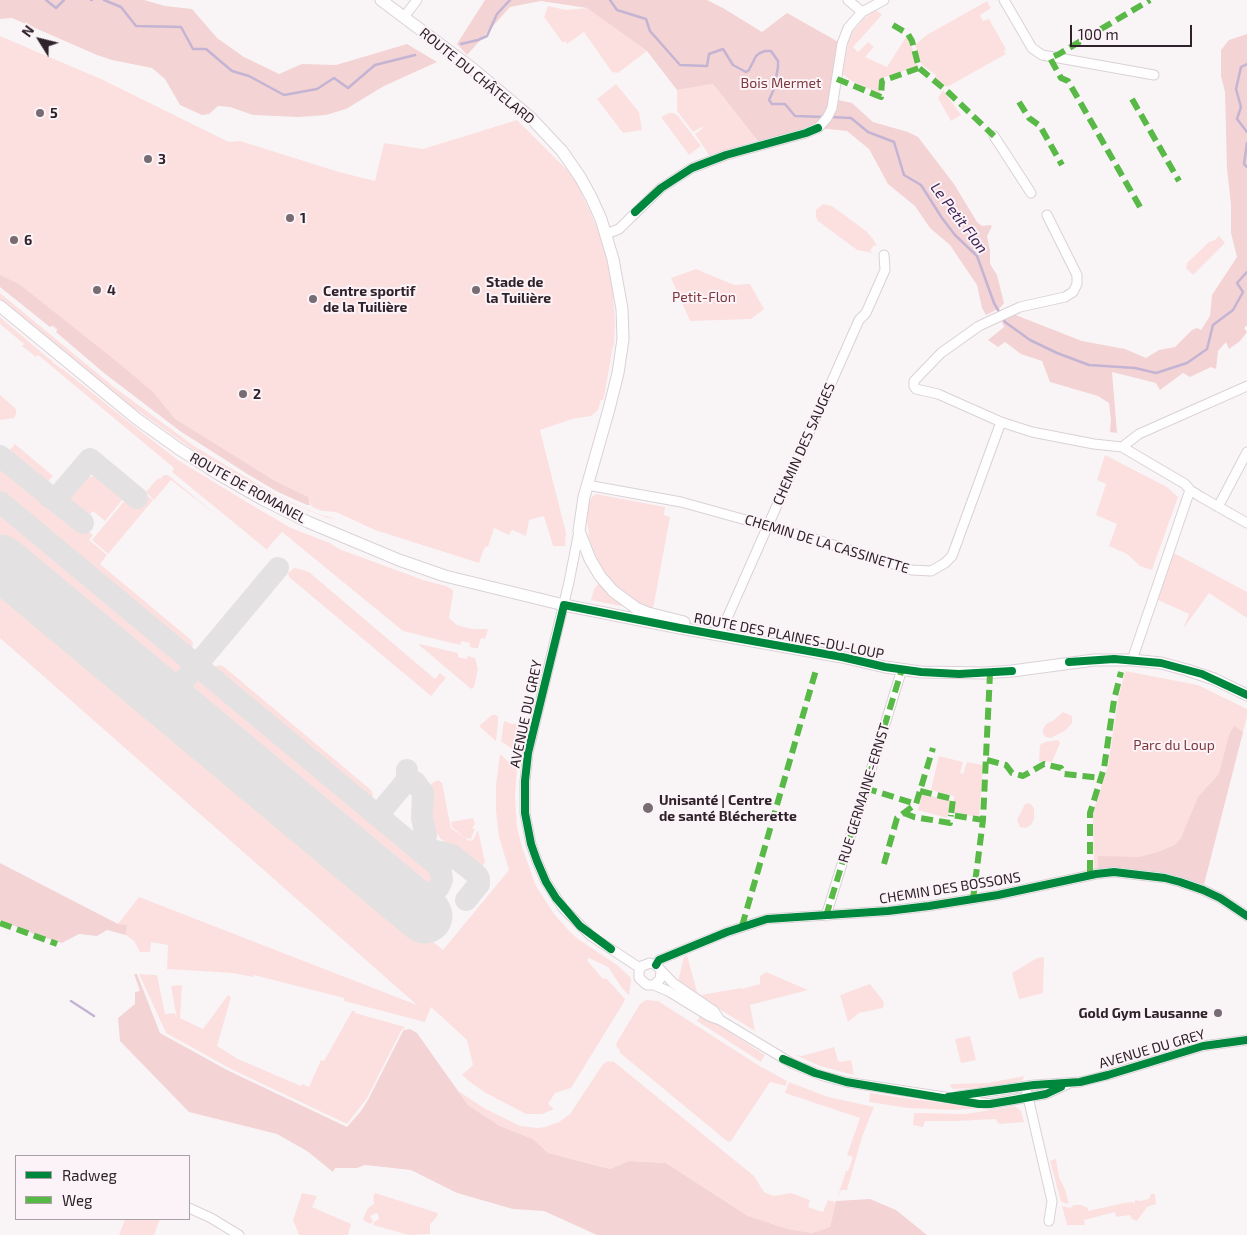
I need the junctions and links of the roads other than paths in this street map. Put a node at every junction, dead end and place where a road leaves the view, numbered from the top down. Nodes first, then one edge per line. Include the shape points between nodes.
1 (381, 0) edge
2 (417, 0) edge
3 (848, 0) edge
4 (884, 0) edge
5 (1004, 0) edge
6 (862, 12) junction
7 (404, 17) junction
8 (1154, 75) dead end
9 (994, 136) dead end
10 (1031, 193) dead end
11 (1047, 215) dead end
12 (606, 234) junction
13 (884, 255) dead end
14 (0, 306) edge
15 (1247, 386) edge
16 (1001, 422) junction
17 (1122, 448) junction
18 (1247, 452) edge
19 (587, 485) junction
20 (1190, 490) junction
21 (1218, 507) junction
22 (1247, 523) edge
23 (767, 526) junction
24 (579, 531) junction
25 (564, 605) junction
26 (720, 634) junction
27 (1132, 660) junction
28 (902, 670) junction
29 (1247, 695) edge
30 (826, 916) junction
31 (1247, 916) edge
32 (640, 968) junction
33 (658, 968) junction
34 (654, 985) junction
35 (720, 1020) junction
36 (1246, 1042) edge
37 (1068, 1084) junction
38 (1025, 1086) junction
39 (948, 1097) junction
40 (1027, 1097) junction
41 (190, 1208) edge
42 (1049, 1221) dead end
43 (239, 1235) edge

1 - 7 main road, ROUTE DU CHÂTELARD
2 - 7 street
3 - 6 street
4 - 6 street
5 - 8 street via 1032,48 1042,55
6 - 12 street via 846,33 832,108 818,128 692,168 661,188 619,229
7 - 12 main road, ROUTE DU CHÂTELARD via 503,93 551,138 580,177
9 - 10 street
11 - 16 street via 1077,275 1073,292 1065,297 1009,311 968,332 941,353 914,381 916,389 938,394
12 - 19 main road, ROUTE DU CHÂTELARD via 622,309 622,350
13 - 23 street, CHEMIN DES SAUGES via 885,270 866,313 859,320
14 - 25 main road, ROUTE DE ROMANEL via 179,449 262,499 317,526 424,569
15 - 17 street via 1139,434
16 - 17 street via 1032,432
16 - 23 street, CHEMIN DE LA CASSINETTE via 952,556 938,568 912,570
17 - 20 street
18 - 21 street
19 - 23 street, CHEMIN DE LA CASSINETTE via 681,502
19 - 24 main road, ROUTE DU CHÂTELARD
20 - 21 street
20 - 27 street
21 - 22 street
23 - 26 street, CHEMIN DES SAUGES
24 - 25 street, AVENUE DU GREY
24 - 26 main road, ROUTE DES PLAINES-DU-LOUP via 600,576 628,602 648,614 711,628
25 - 26 main road, ROUTE DES PLAINES-DU-LOUP
25 - 32 street, AVENUE DU GREY via 528,753 525,797 529,835 546,882 570,916 591,936
26 - 28 main road, ROUTE DES PLAINES-DU-LOUP
27 - 28 main road, ROUTE DES PLAINES-DU-LOUP via 1094,660 986,673
27 - 29 main road, ROUTE DES PLAINES-DU-LOUP via 1187,670
28 - 30 street, RUE GERMAINE-ERNST
30 - 31 street, CHEMIN DES BOSSONS via 929,906 1114,872 1180,882 1220,898
30 - 33 street, CHEMIN DES BOSSONS via 782,917 753,922 659,960
32 - 33 street via 647,963
32 - 34 street via 641,982
33 - 34 street via 660,979
33 - 35 street, AVENUE DU GREY via 683,991 714,1011
34 - 35 street, AVENUE DU GREY
35 - 39 street, AVENUE DU GREY via 783,1059 823,1076
36 - 37 street, AVENUE DU GREY via 1203,1046
37 - 38 street, AVENUE DU GREY
37 - 40 street, AVENUE DU GREY via 1046,1094
38 - 39 street, AVENUE DU GREY
38 - 40 street
39 - 40 street, AVENUE DU GREY via 990,1104
40 - 42 street via 1052,1201
41 - 43 street

